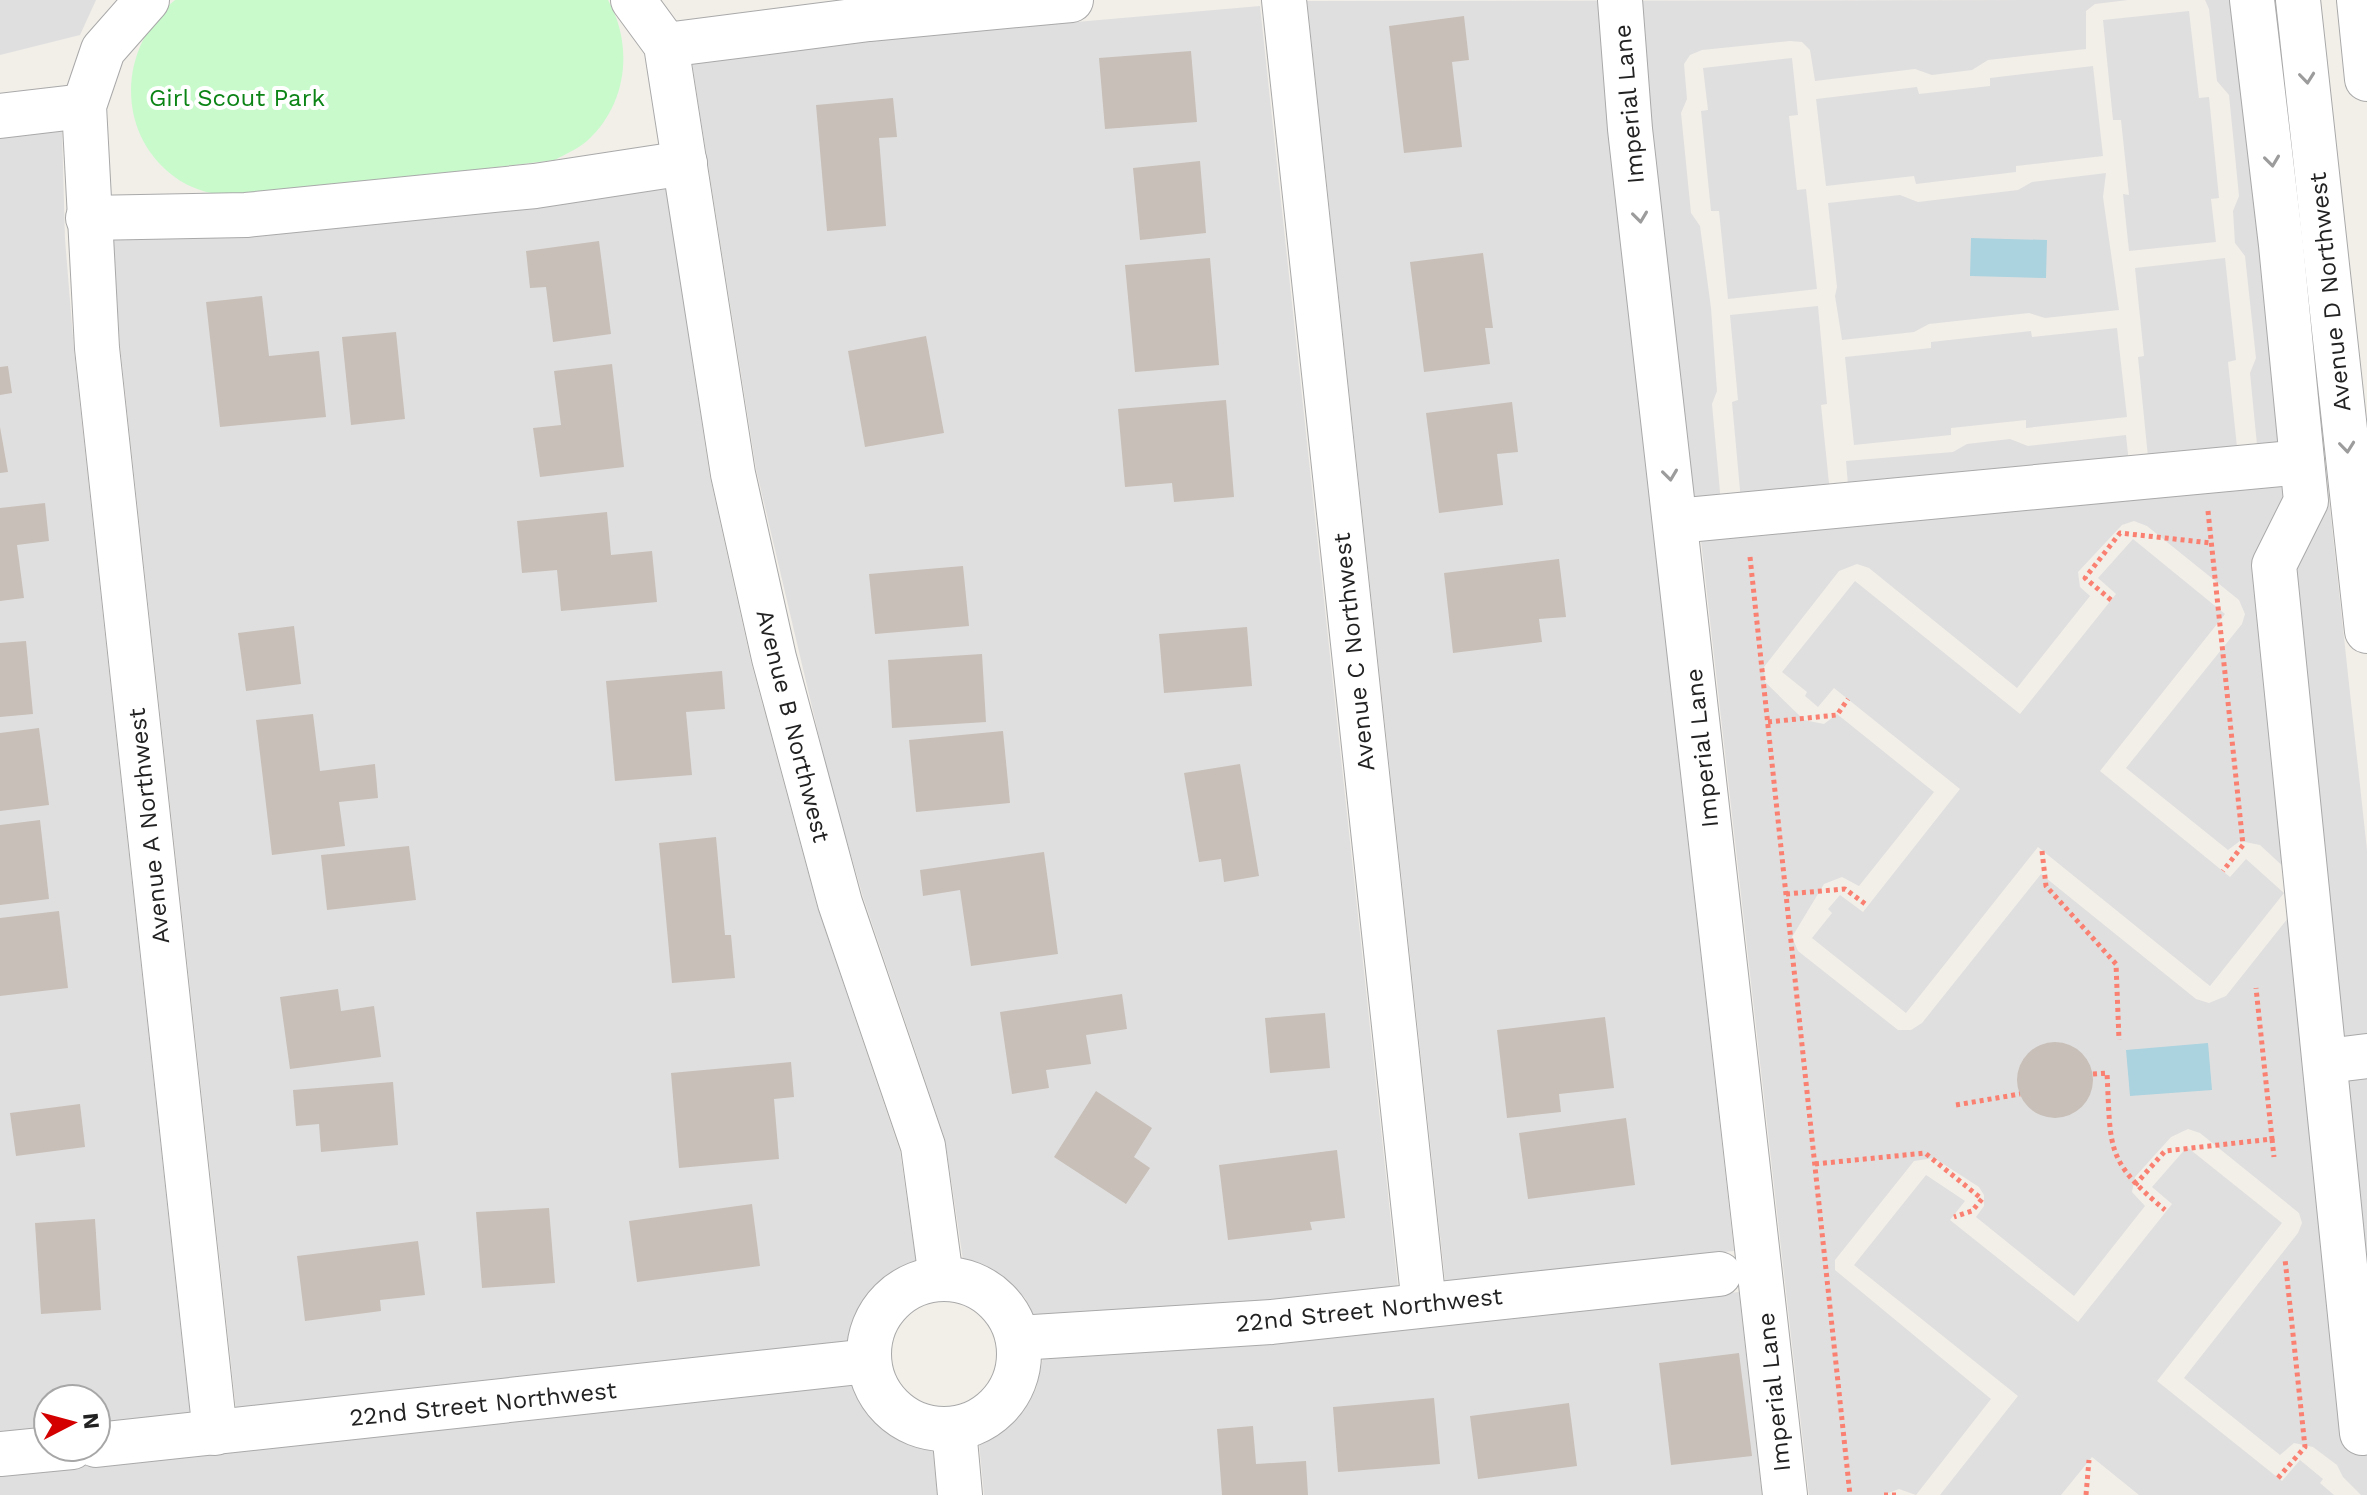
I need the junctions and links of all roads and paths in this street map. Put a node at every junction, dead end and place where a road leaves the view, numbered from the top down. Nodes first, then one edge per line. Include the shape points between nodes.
1 (147, 0) edge
2 (633, 0) edge
3 (1071, 0) edge
4 (1284, 0) edge
5 (1620, 0) edge
6 (2252, 0) edge
7 (2298, 0) edge
8 (2359, 0) edge
9 (868, 10) edge
10 (666, 45) junction
11 (2367, 79) edge
12 (84, 106) junction
13 (0, 116) edge
14 (685, 163) junction
15 (88, 218) junction
16 (2304, 481) junction
17 (2352, 494) junction
18 (2206, 498) dead end
19 (1676, 521) junction
20 (2211, 543) junction
21 (1749, 545) dead end
22 (2111, 600) dead end
23 (2367, 631) edge
24 (1848, 699) dead end
25 (1768, 722) junction
26 (2042, 851) dead end
27 (2223, 871) dead end
28 (1786, 894) junction
29 (1868, 906) dead end
30 (2256, 988) dead end
31 (2119, 1040) dead end
32 (2347, 1059) edge
33 (2093, 1074) dead end
34 (2020, 1094) dead end
35 (1956, 1105) dead end
36 (2272, 1139) junction
37 (2274, 1157) dead end
38 (1815, 1164) junction
39 (2135, 1185) junction
40 (2165, 1210) dead end
41 (1954, 1217) dead end
42 (2285, 1259) dead end
43 (1719, 1274) dead end
44 (941, 1278) junction
45 (1424, 1305) junction
46 (1018, 1338) junction
47 (869, 1361) junction
48 (954, 1429) junction
49 (215, 1433) junction
50 (2362, 1433) dead end
51 (112, 1443) edge
52 (32, 1451) edge
53 (0, 1454) edge
54 (2089, 1460) dead end
55 (2278, 1478) dead end
56 (960, 1495) edge
57 (1785, 1495) edge
58 (1850, 1495) edge
59 (1884, 1495) edge
60 (1899, 1495) edge
61 (2086, 1495) edge

1 - 12 street via 103,50
2 - 10 street
3 - 9 street
4 - 45 street, Avenue C Northwest
5 -> 19 street, Imperial Lane
6 -> 16 street
7 -> 17 street, Avenue D Northwest
8 - 11 street
9 - 10 street
10 - 14 street, Avenue B Northwest
12 - 13 street
12 - 15 street, Avenue A Northwest
14 - 15 street via 535,186 246,215
14 - 44 street, Avenue B Northwest via 733,474 774,658 840,903 923,1146
15 - 49 street, Avenue A Northwest via 97,348
16 - 17 street
16 - 19 street
16 - 32 street via 2274,565
17 - 23 street, Avenue D Northwest
18 - 20 path
19 - 57 street, Imperial Lane
20 - 22 path via 2120,533 2085,578
20 - 27 path via 2243,845
21 - 25 path
24 - 25 path via 1837,715
25 - 28 path
26 - 31 path via 2046,886 2116,964
28 - 29 path via 1845,889
28 - 38 path
30 - 36 path
32 - 50 street
33 - 39 path via 2107,1073 2111,1136 2117,1159
34 - 35 path
36 - 37 path
36 - 39 path via 2165,1151
38 - 41 path via 1925,1153 1982,1199 1972,1211
38 - 58 path
39 - 40 path
42 - 55 path via 2305,1447
43 - 45 street, 22nd Street Northwest
44 - 46 street via 989,1293 1007,1311
44 - 47 street via 896,1295 880,1314
45 - 46 street, 22nd Street Northwest via 1272,1322
46 - 48 street via 1013,1385 999,1406 978,1422
47 - 48 street via 888,1405 930,1429
47 - 49 street, 22nd Street Northwest
48 - 56 street
49 - 51 street, 22nd Street Northwest
52 - 53 street
54 - 61 path
59 - 60 path

